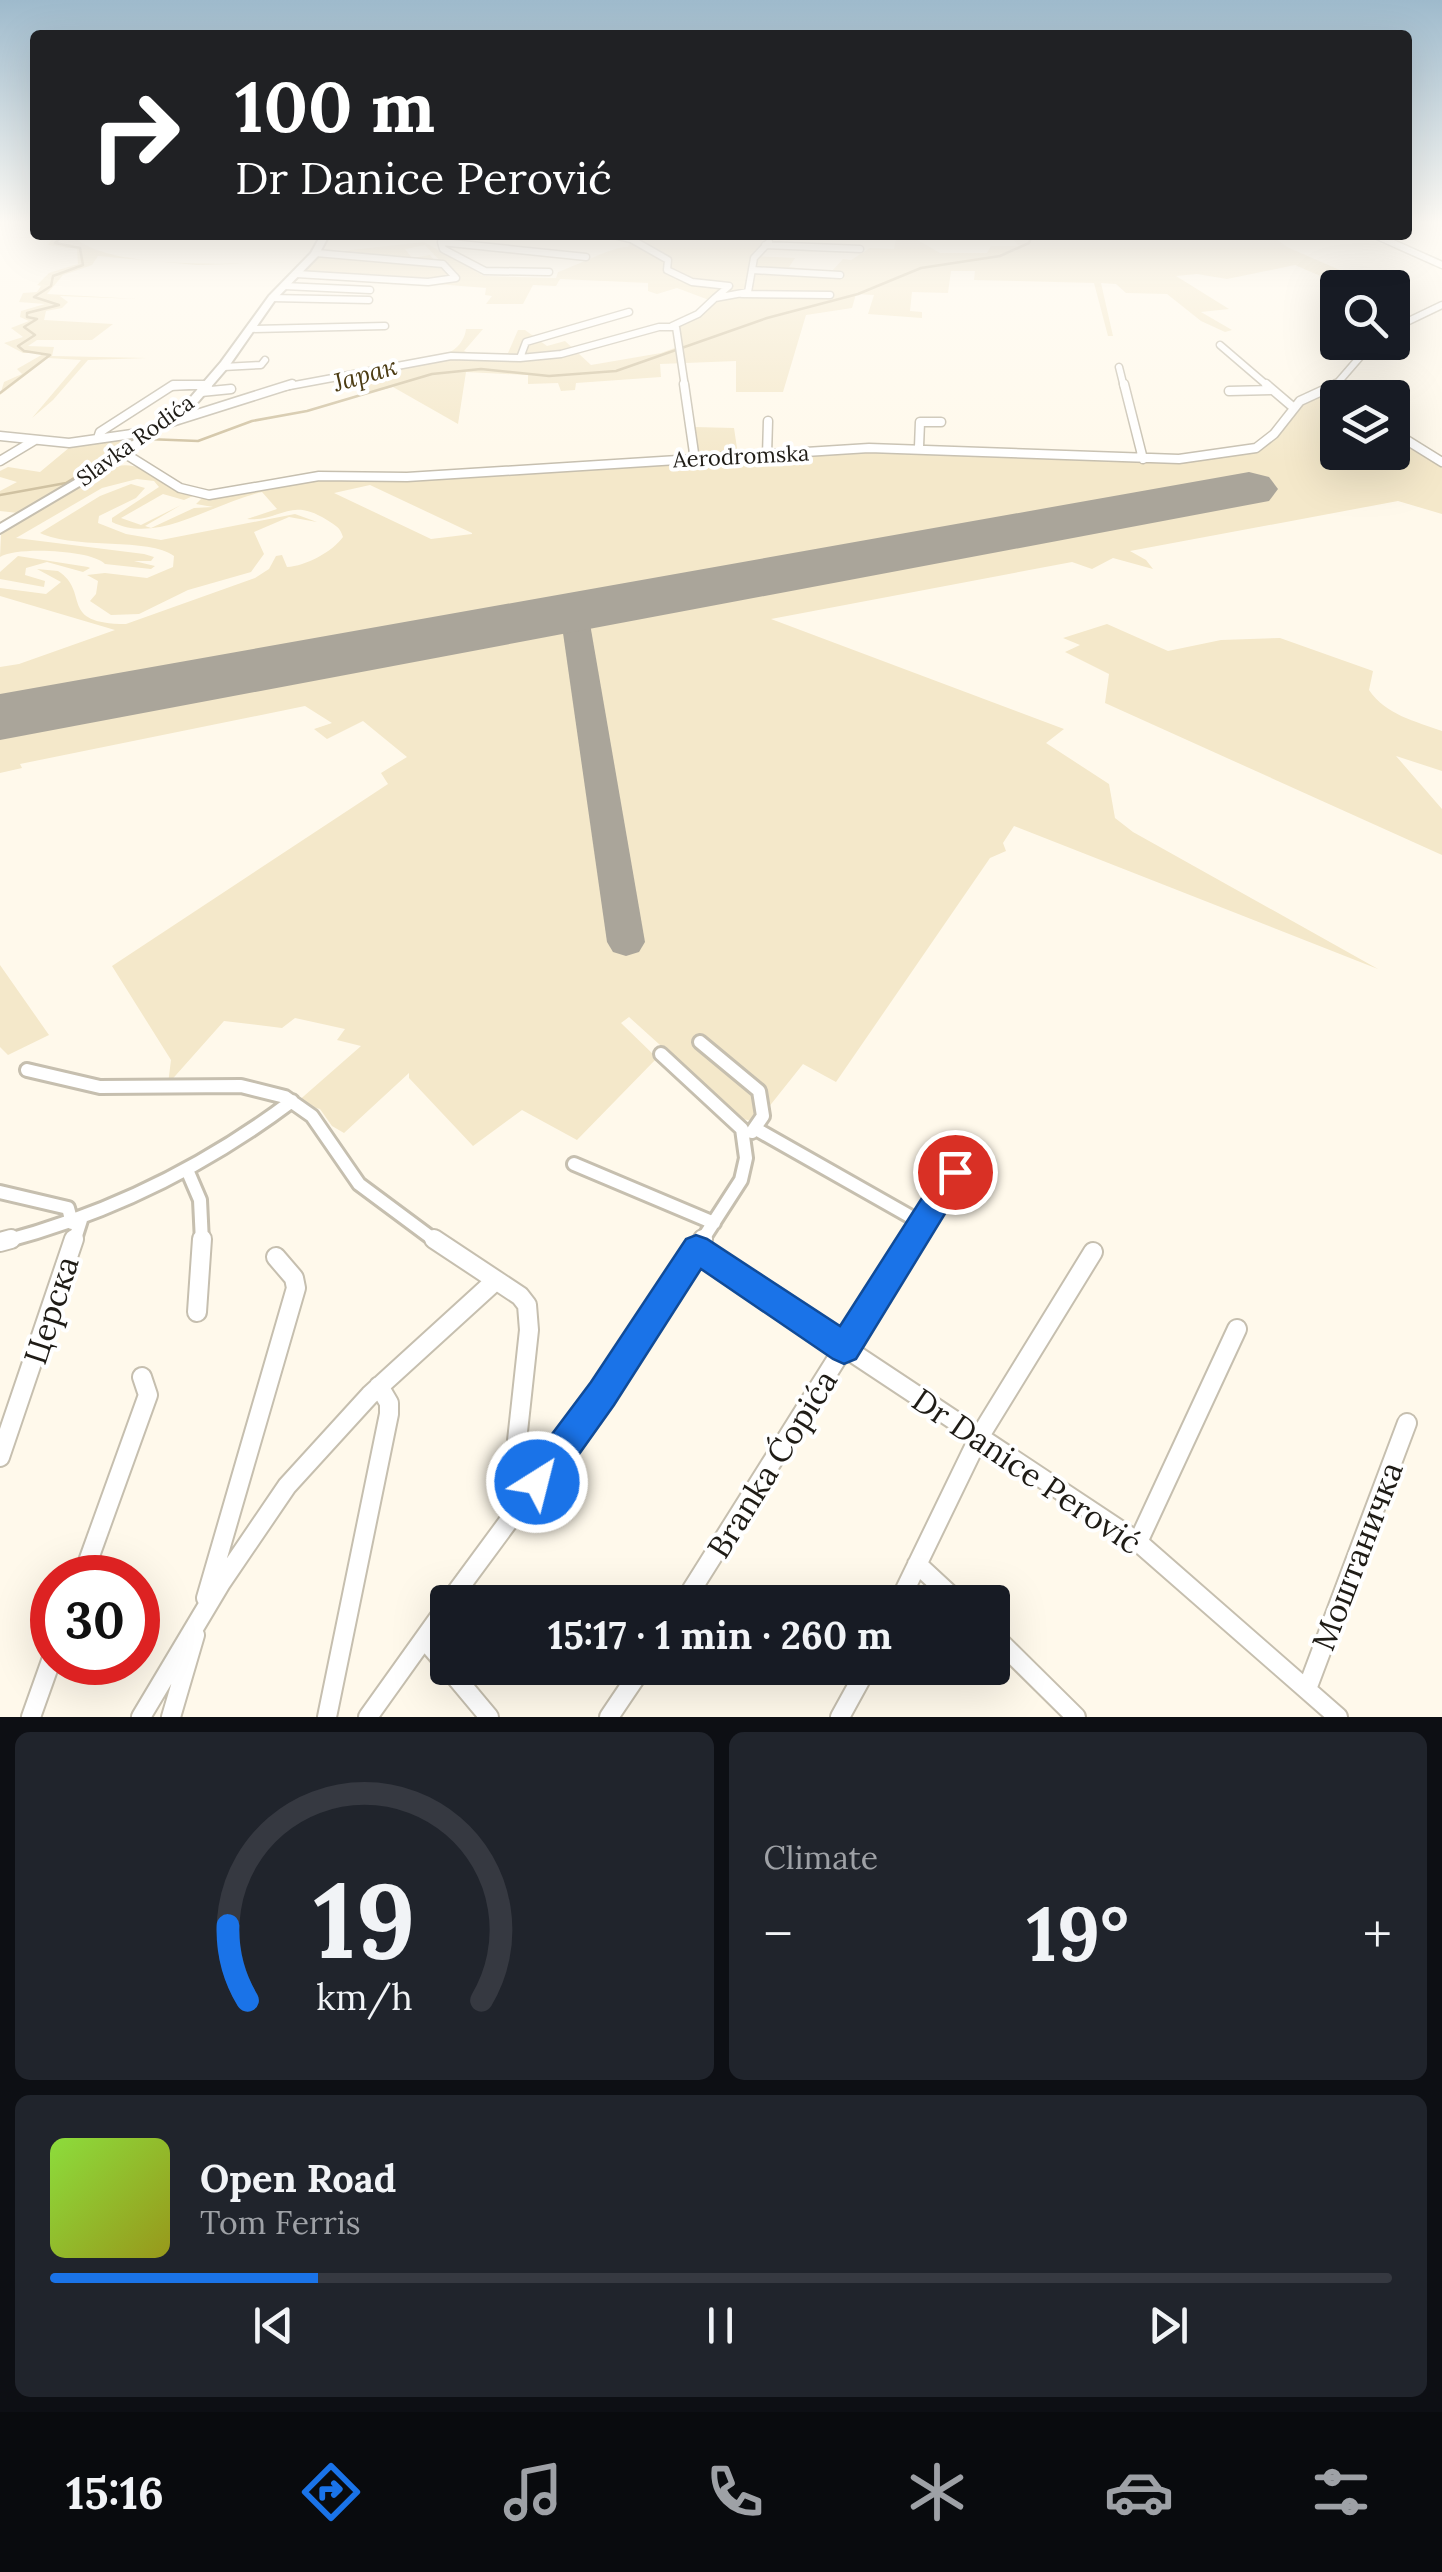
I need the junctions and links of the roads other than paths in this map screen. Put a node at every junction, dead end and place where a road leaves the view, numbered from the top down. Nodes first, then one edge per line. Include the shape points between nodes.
1 (268, 303) edge
2 (710, 303) edge
3 (1442, 305) edge
4 (630, 312) dead end
5 (1410, 320) edge
6 (384, 326) dead end
7 (672, 326) junction
8 (250, 330) junction
9 (1220, 345) dead end
10 (520, 358) junction
11 (265, 360) dead end
12 (1358, 360) edge
13 (223, 367) junction
14 (1119, 367) dead end
15 (1340, 380) edge
16 (204, 388) junction
17 (231, 389) dead end
18 (1272, 390) junction
19 (1229, 391) dead end
20 (1320, 392) edge
21 (1294, 408) junction
22 (768, 421) dead end
23 (941, 422) dead end
24 (156, 429) junction
25 (0, 436) edge
26 (98, 438) junction
27 (36, 440) junction
28 (1410, 442) edge
29 (919, 448) junction
30 (124, 453) junction
31 (767, 455) junction
32 (1143, 459) junction
33 (695, 460) junction
34 (0, 461) edge
35 (1442, 462) edge
36 (0, 529) edge
37 (700, 1042) dead end
38 (661, 1054) dead end
39 (27, 1070) dead end
40 (292, 1100) junction
41 (750, 1133) junction
42 (574, 1164) dead end
43 (188, 1172) junction
44 (955, 1172) dead end
45 (0, 1192) edge
46 (76, 1221) junction
47 (920, 1222) junction
48 (714, 1224) junction
49 (0, 1242) edge
50 (696, 1249) junction
51 (1093, 1252) dead end
52 (276, 1257) dead end
53 (494, 1282) junction
54 (198, 1312) dead end
55 (1237, 1329) dead end
56 (844, 1348) junction
57 (142, 1377) dead end
58 (379, 1386) junction
59 (1407, 1423) dead end
60 (978, 1440) junction
61 (0, 1457) edge
62 (516, 1512) junction
63 (1138, 1542) junction
64 (90, 1555) edge
65 (917, 1564) junction
66 (462, 1585) edge
67 (695, 1585) edge
68 (906, 1585) edge
69 (940, 1585) edge
70 (200, 1616) junction
71 (430, 1630) edge
72 (424, 1639) junction
73 (430, 1646) edge
74 (1010, 1652) edge
75 (42, 1685) edge
76 (463, 1685) edge
77 (631, 1685) edge
78 (858, 1685) edge
79 (1307, 1689) junction
80 (31, 1717) edge
81 (140, 1717) edge
82 (172, 1717) edge
83 (328, 1717) edge
84 (368, 1717) edge
85 (489, 1717) edge
86 (610, 1717) edge
87 (840, 1717) edge
88 (1076, 1717) edge
89 (1338, 1717) edge

1 - 8 main road, Slavka Rodića
2 - 7 street
3 - 5 street
4 - 10 street via 526,342
6 - 8 street
7 - 10 street
7 - 33 street
8 - 13 main road, Slavka Rodića
9 - 18 street
10 - 24 street via 451,356 306,380
11 - 13 street
12 - 15 street
13 - 16 main road, Slavka Rodića
14 - 32 street
16 - 17 street
16 - 24 main road, Slavka Rodića
16 - 26 street via 173,385
18 - 19 street
18 - 21 street
20 - 21 street, Aerodromska
21 - 32 street, Aerodromska via 1256,448
22 - 31 street
23 - 29 street via 920,422
24 - 26 street
24 - 30 main road, Slavka Rodića
25 - 27 street
26 - 27 street
27 - 34 street
28 - 35 street
29 - 31 street, Aerodromska
29 - 32 street, Aerodromska
30 - 33 street, Aerodromska via 180,488 209,495 319,476
30 - 36 main road, Slavka Rodića
31 - 33 street, Aerodromska
37 - 41 street via 758,1091 763,1116
38 - 41 street
39 - 40 street via 84,1086 225,1085
40 - 43 street
40 - 53 street via 310,1113 360,1184
41 - 47 street
41 - 48 street via 741,1180
42 - 48 street
43 - 46 street
43 - 54 street via 201,1212
44 - 47 street, Branka Ćopića
45 - 46 street via 68,1208
46 - 49 street
46 - 61 street, Церска
47 - 56 street, Branka Ćopića
48 - 50 street
50 - 56 street, Dr Danice Perović
50 - 62 street
51 - 60 street
52 - 70 street via 296,1288
53 - 58 street
53 - 62 street via 520,1296 529,1316 510,1496
55 - 63 street
56 - 60 street, Dr Danice Perović
56 - 67 street, Branka Ćopića
57 - 64 street via 148,1395
58 - 70 street via 311,1457
58 - 83 street via 389,1414
59 - 79 street, Моштаничка
60 - 63 street, Dr Danice Perović
60 - 65 street
62 - 66 street
63 - 79 street, Dr Danice Perović
65 - 68 street
65 - 69 street
70 - 81 street
70 - 82 street
71 - 72 street
72 - 73 street
72 - 84 street
74 - 88 street
75 - 80 street
76 - 85 street
77 - 86 street
78 - 87 street
79 - 89 street, Dr Danice Perović

